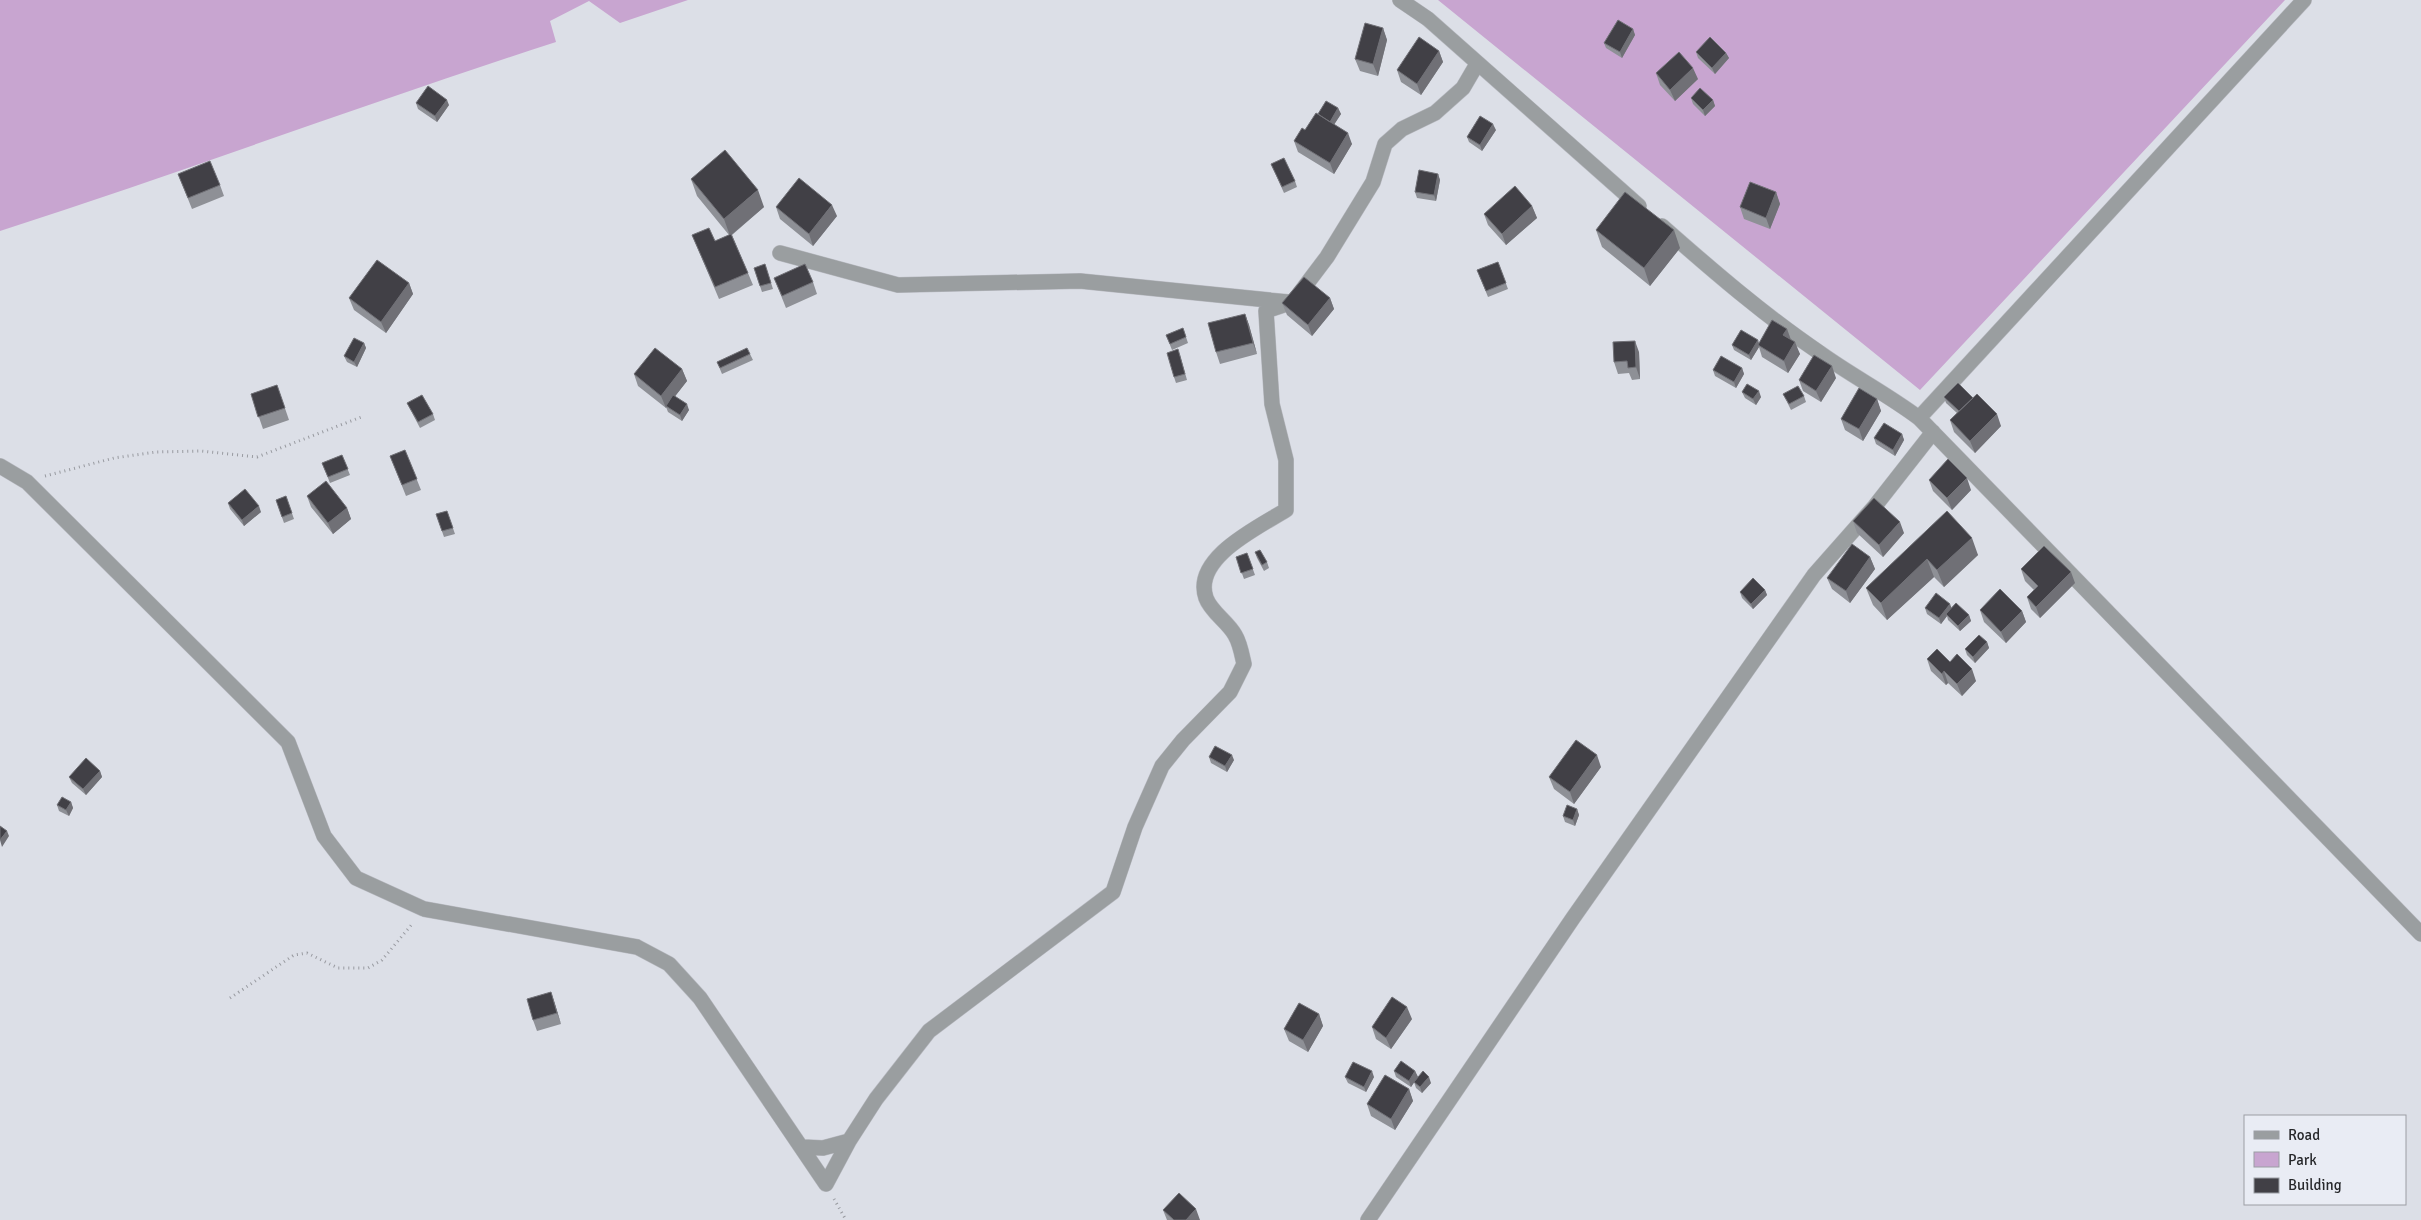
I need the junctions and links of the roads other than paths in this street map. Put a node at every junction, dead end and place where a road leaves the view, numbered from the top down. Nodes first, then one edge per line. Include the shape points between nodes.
1 (1400, 0) edge
2 (2304, 0) edge
3 (1477, 64) junction
4 (780, 253) dead end
5 (1293, 302) junction
6 (1919, 418) junction
7 (1933, 432) junction
8 (0, 466) edge
9 (2421, 934) edge
10 (849, 1141) junction
11 (803, 1147) junction
12 (1368, 1220) edge

1 - 3 street via 1428,19
2 - 6 street
3 - 5 street via 1463,88 1435,113 1402,129 1385,144 1373,182 1350,223
3 - 6 street via 1738,293 1820,354
4 - 5 street via 898,285 1080,281
5 - 10 street via 1266,311 1272,404 1286,460 1286,510 1226,547 1205,582 1206,599 1236,635 1244,664 1230,692 1162,766 1135,827 1113,892 929,1031 876,1099
6 - 7 street
7 - 9 street
7 - 12 street via 1875,506 1814,575 1573,918
8 - 11 street via 27,482 288,742 324,836 356,878 424,909 637,947 669,964 700,998
10 - 11 street via 823,1148
10 - 11 street via 826,1184

